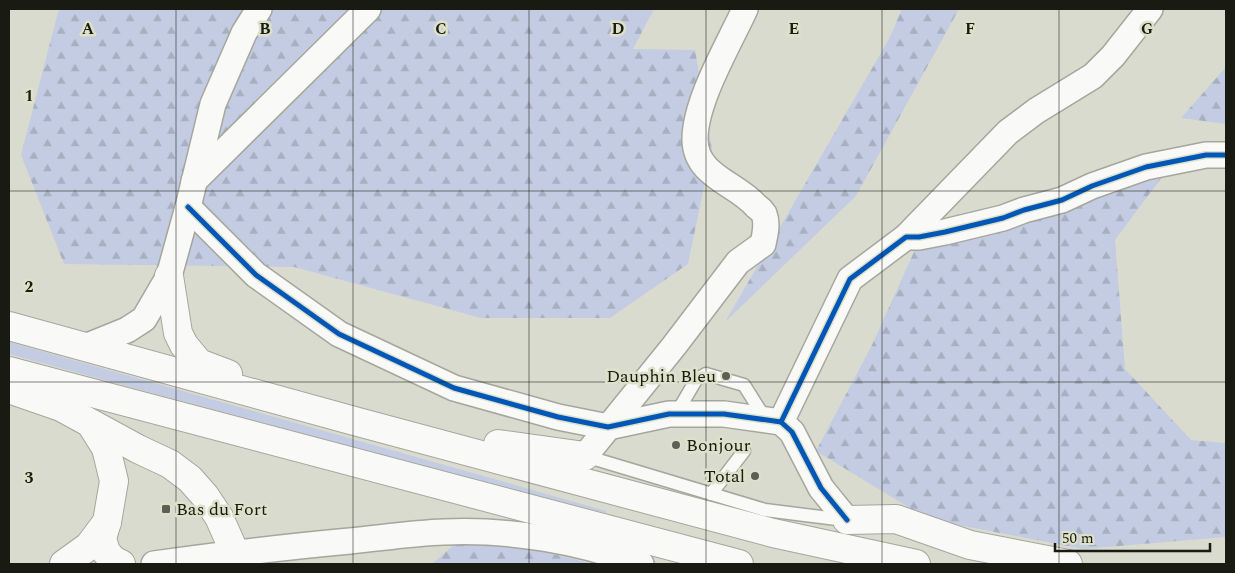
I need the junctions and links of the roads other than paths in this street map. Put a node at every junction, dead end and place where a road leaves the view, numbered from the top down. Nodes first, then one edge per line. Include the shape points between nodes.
1 (259, 9) edge
2 (368, 9) edge
3 (745, 9) edge
4 (1150, 9) edge
5 (1226, 155) edge
6 (194, 181) junction
7 (188, 207) junction
8 (906, 237) junction
9 (169, 276) junction
10 (9, 326) edge
11 (85, 347) junction
12 (9, 371) edge
13 (9, 389) edge
14 (285, 402) junction
15 (676, 414) junction
16 (773, 421) junction
17 (358, 422) junction
18 (91, 424) junction
19 (608, 427) junction
20 (744, 451) dead end
21 (585, 456) junction
22 (711, 494) junction
23 (847, 520) junction
24 (107, 522) junction
25 (235, 553) junction
26 (64, 564) edge
27 (121, 564) edge
28 (154, 564) edge
29 (641, 564) edge
30 (739, 564) edge
31 (916, 564) edge
32 (1068, 564) edge

1 - 6 street via 244,33 213,104
2 - 6 street
3 - 19 street via 701,102 695,140 700,162 712,174 748,196 764,214 766,230 763,244 738,262
4 - 8 street via 1093,76 1036,110 1008,132
5 - 8 street via 1206,155 1146,167 1062,200 1003,218 945,232
6 - 7 street
7 - 9 street
7 - 19 street via 256,275 340,334 454,388 558,417
8 - 16 street via 850,279
9 - 11 street via 144,319 128,330
9 - 14 highway via 178,333 199,363 236,376
10 - 11 highway
11 - 14 highway
12 - 30 highway
13 - 18 highway via 61,407
14 - 17 highway
15 - 16 street via 724,414
15 - 16 lane via 696,380 706,374 744,385
15 - 19 street
16 - 23 street via 792,432 821,488
17 - 21 highway
17 - 31 highway via 774,533
18 - 24 highway via 106,448 114,481
18 - 25 highway via 170,464 190,478 219,516
19 - 21 street
20 - 22 lane
21 - 22 lane
22 - 23 lane via 765,510
23 - 32 highway via 896,519 970,545
24 - 26 highway via 89,546
24 - 27 highway via 102,538 106,552
25 - 28 street
25 - 29 street via 444,532 510,533 560,541

